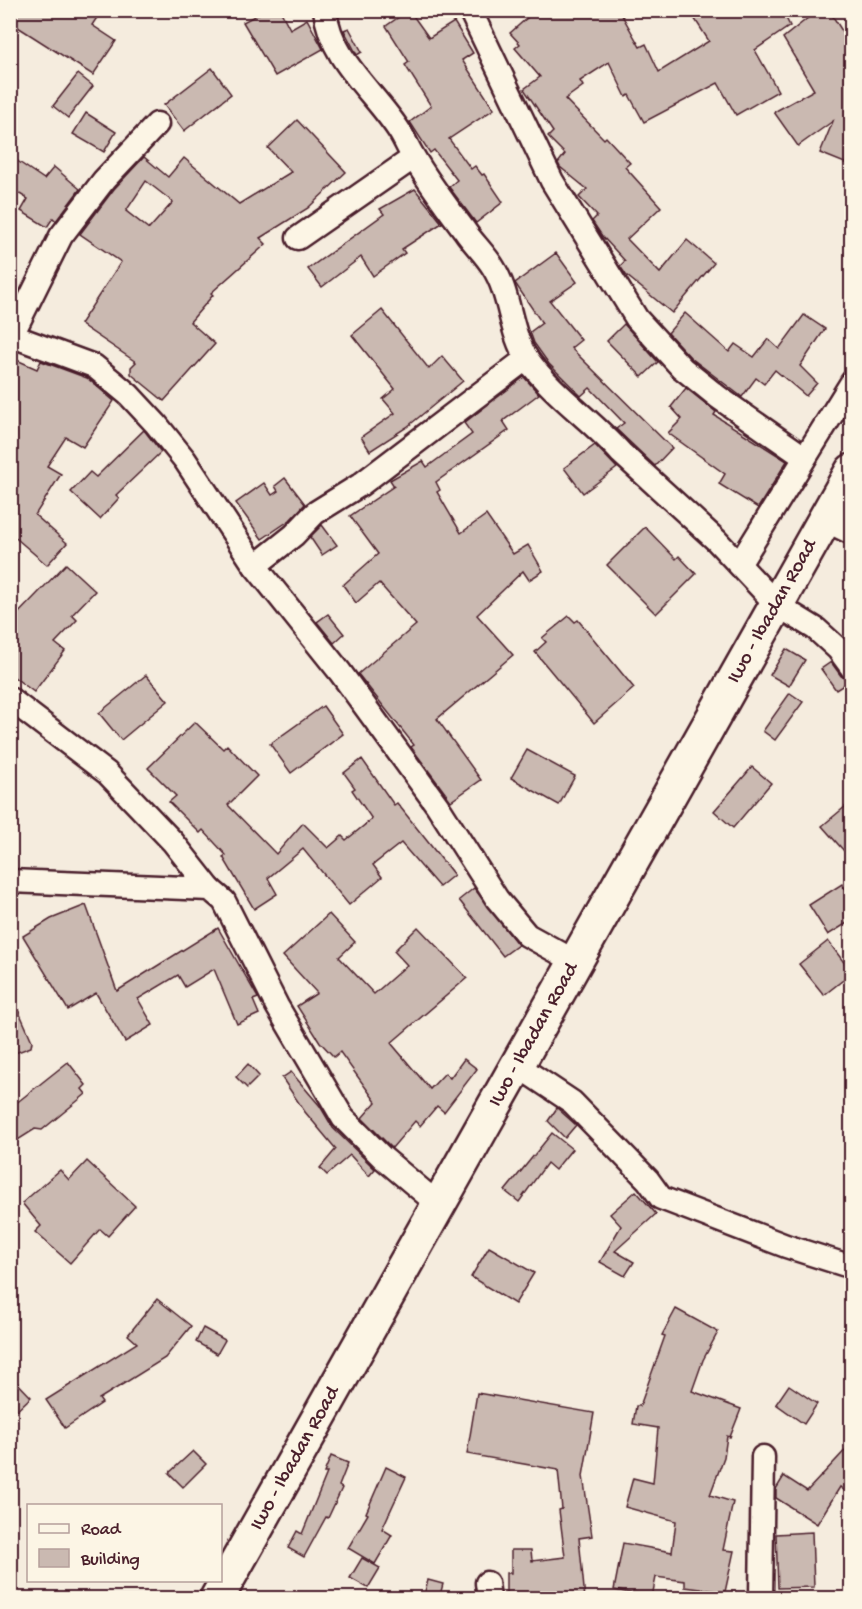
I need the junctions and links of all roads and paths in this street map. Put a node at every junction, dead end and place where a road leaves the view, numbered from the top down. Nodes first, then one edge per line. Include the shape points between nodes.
1 (325, 10) edge
2 (470, 10) edge
3 (157, 124) dead end
4 (413, 158) junction
5 (298, 238) dead end
6 (11, 335) edge
7 (527, 358) junction
8 (852, 382) edge
9 (804, 457) junction
10 (852, 471) edge
11 (838, 527) edge
12 (740, 563) junction
13 (255, 566) junction
14 (777, 605) junction
15 (852, 668) edge
16 (10, 699) edge
17 (10, 881) edge
18 (210, 889) junction
19 (576, 962) junction
20 (518, 1066) junction
21 (439, 1205) junction
22 (852, 1267) edge
23 (763, 1457) dead end
24 (217, 1599) edge
25 (761, 1599) edge

1 - 4 street via 327,30 344,60 401,132
2 - 9 street via 552,181 637,319 682,368
3 - 6 street via 104,180 61,236
4 - 5 street
4 - 7 street via 493,267
6 - 13 street via 94,366 129,395 185,460
7 - 12 street via 548,384
7 - 13 street via 360,485 315,513 294,536
8 - 9 street
9 - 12 street
10 - 11 main road, Iwo - Ibadan Road
11 - 14 main road, Iwo - Ibadan Road
12 - 14 street
13 - 19 street via 340,672 437,805 497,899 527,935
14 - 15 street via 816,630
14 - 19 main road, Iwo - Ibadan Road
16 - 18 street via 107,773 173,842
17 - 18 street
18 - 21 street via 224,901 278,1006 344,1118 383,1158
19 - 20 main road, Iwo - Ibadan Road
20 - 21 main road, Iwo - Ibadan Road
20 - 22 street via 572,1102 661,1198
21 - 24 main road, Iwo - Ibadan Road
23 - 25 street

